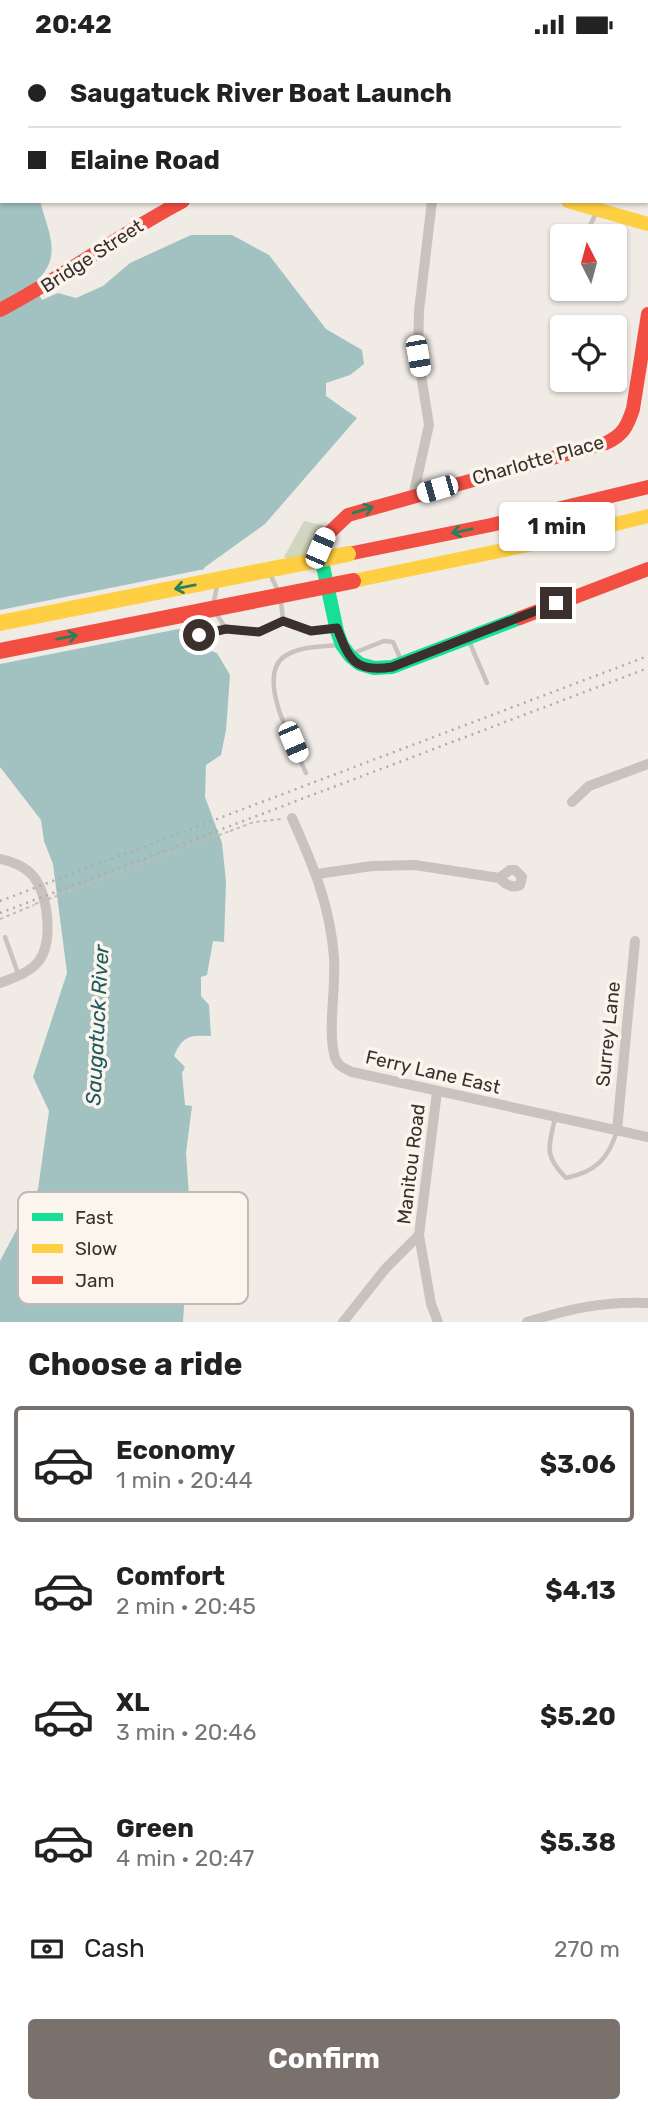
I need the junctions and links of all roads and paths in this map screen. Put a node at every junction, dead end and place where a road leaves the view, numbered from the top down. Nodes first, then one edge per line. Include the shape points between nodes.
1 (179, 203) edge
2 (432, 203) edge
3 (590, 206) edge
4 (587, 224) edge
5 (648, 224) edge
6 (0, 310) edge
7 (648, 314) edge
8 (644, 375) edge
9 (648, 487) edge
10 (413, 496) junction
11 (648, 516) edge
12 (246, 567) dead end
13 (648, 569) edge
14 (232, 570) dead end
15 (283, 621) junction
16 (0, 623) edge
17 (337, 628) junction
18 (226, 629) junction
19 (199, 635) dead end
20 (468, 637) junction
21 (345, 650) junction
22 (0, 651) edge
23 (402, 663) junction
24 (487, 683) dead end
25 (648, 764) edge
26 (306, 773) dead end
27 (572, 802) dead end
28 (292, 818) joint
29 (0, 859) edge
30 (317, 874) junction
31 (499, 878) dead end
32 (40, 907) junction
33 (0, 919) edge
34 (5, 937) dead end
35 (635, 941) dead end
36 (19, 976) junction
37 (0, 983) edge
38 (437, 1092) junction
39 (555, 1117) junction
40 (617, 1130) junction
41 (648, 1137) edge
42 (419, 1235) junction
43 (648, 1303) edge
44 (343, 1322) edge
45 (438, 1322) edge
46 (527, 1322) edge

1 - 6 main road, Bridge Street via 38,292
2 - 10 street via 418,356 429,425
3 - 4 lane
3 - 5 main road
7 - 8 main road
8 - 10 main road, Charlotte Place via 623,434 606,443
9 -> 16 main road, bridge via 514,520
17 -> 10 main road, Charlotte Place via 320,548 328,531 348,515
22 -> 11 main road, bridge via 515,548
12 - 15 lane via 260,568 272,577 279,590
13 - 20 main road
14 - 18 lane via 219,580 213,605
15 - 17 lane via 311,631
15 - 18 lane via 259,632
17 - 21 main road, Charlotte Place
18 - 19 lane
20 - 23 main road
20 - 24 lane
21 - 23 main road via 361,666 377,669
21 - 23 lane via 393,642
21 - 26 lane via 301,649 284,656 274,667 280,713
25 - 27 street via 589,786
28 - 30 street, Ferry Lane East
28 - 32 path, bridge via 254,822
29 - 32 street via 33,876
30 - 31 street via 415,865
30 - 38 street, Ferry Lane East via 334,957 334,1057 352,1072
32 - 33 path
32 - 36 street via 47,933 44,953
34 - 36 lane
35 - 40 street, Surrey Lane
36 - 37 street
38 - 39 street, Ferry Lane East
38 - 42 street, Manitou Road
39 - 40 street, Ferry Lane East
39 - 40 lane via 551,1162 566,1178 582,1174 606,1156
40 - 41 street, Ferry Lane East
42 - 44 street
42 - 45 street, Manitou Road
43 - 46 street via 573,1308

